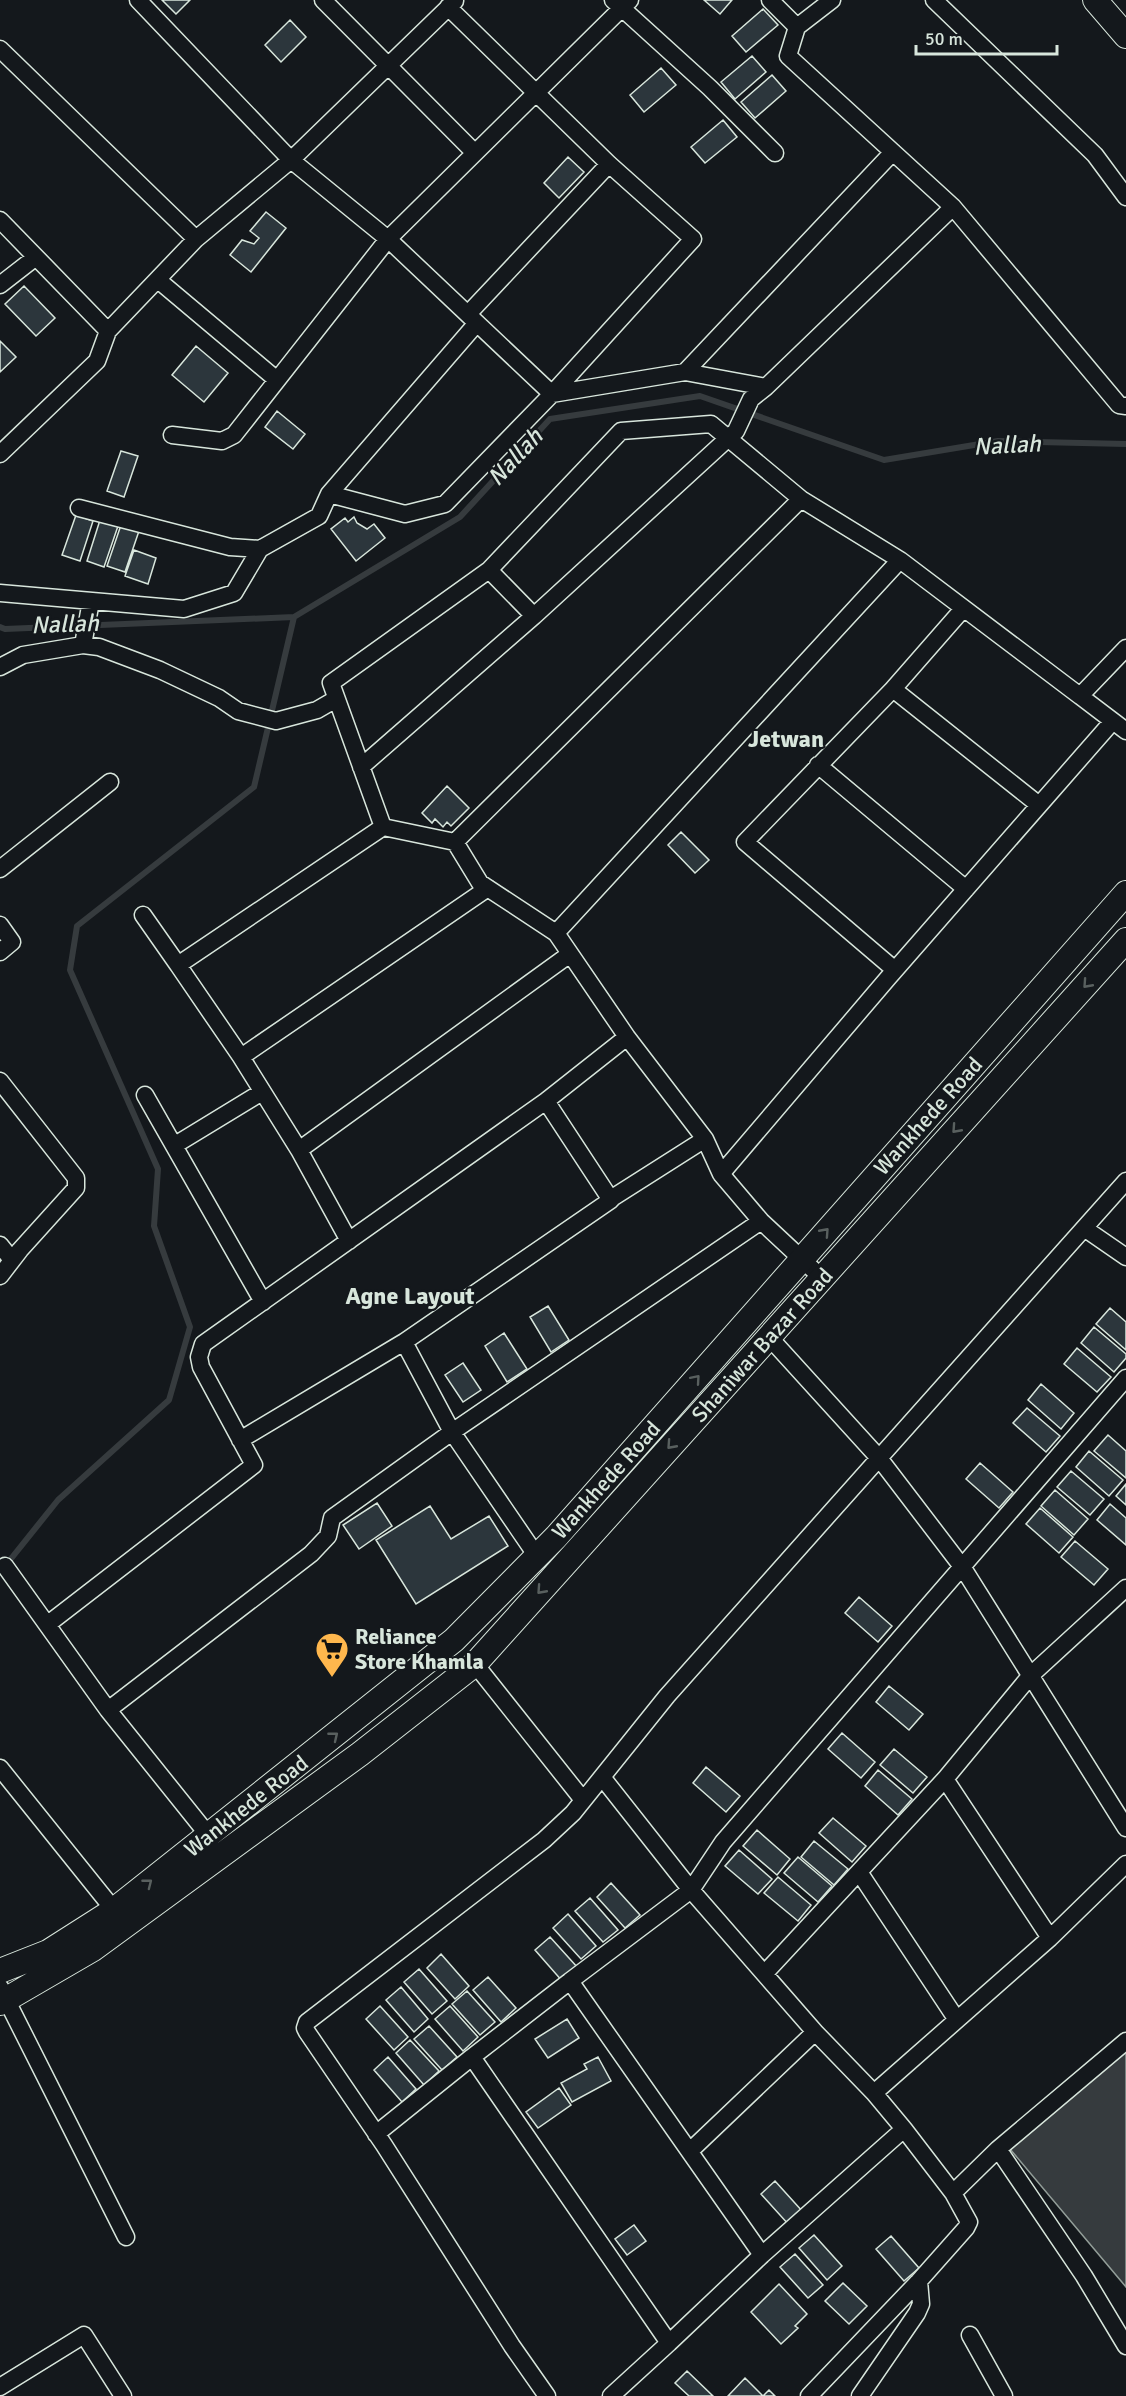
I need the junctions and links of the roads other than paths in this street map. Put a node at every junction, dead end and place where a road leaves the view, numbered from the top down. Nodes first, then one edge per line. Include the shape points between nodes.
1 (138, 0) edge
2 (323, 0) edge
3 (770, 0) edge
4 (832, 0) edge
5 (934, 0) edge
6 (1095, 0) edge
7 (452, 3) edge
8 (622, 3) edge
9 (797, 27) junction
10 (1126, 36) edge
11 (0, 49) edge
12 (389, 64) junction
13 (535, 94) junction
14 (893, 152) junction
15 (475, 153) junction
16 (775, 153) dead end
17 (291, 160) junction
18 (609, 164) junction
19 (1126, 197) edge
20 (953, 207) junction
21 (0, 220) edge
22 (196, 239) junction
23 (388, 239) junction
24 (36, 257) junction
25 (158, 280) junction
26 (0, 285) edge
27 (472, 318) junction
28 (108, 331) junction
29 (685, 372) junction
30 (277, 380) junction
31 (766, 387) junction
32 (552, 394) junction
33 (1126, 406) edge
34 (172, 435) dead end
35 (732, 435) junction
36 (0, 454) edge
37 (329, 494) junction
38 (801, 499) junction
39 (79, 508) dead end
40 (260, 549) junction
41 (900, 561) junction
42 (489, 570) junction
43 (0, 593) edge
44 (91, 601) junction
45 (963, 609) junction
46 (534, 616) junction
47 (83, 645) junction
48 (1126, 648) edge
49 (0, 667) edge
50 (893, 689) junction
51 (1080, 696) junction
52 (336, 699) junction
53 (1119, 727) edge
54 (818, 765) junction
55 (361, 767) junction
56 (110, 782) dead end
57 (1039, 805) junction
58 (383, 827) junction
59 (455, 842) junction
60 (0, 869) edge
61 (488, 888) junction
62 (966, 890) junction
63 (1126, 893) edge
64 (143, 915) dead end
65 (0, 925) edge
66 (556, 933) junction
67 (1126, 940) edge
68 (0, 952) edge
69 (570, 954) junction
70 (178, 965) junction
71 (895, 970) junction
72 (627, 1037) junction
73 (241, 1057) junction
74 (0, 1081) edge
75 (262, 1092) junction
76 (145, 1095) dead end
77 (546, 1101) junction
78 (705, 1139) junction
79 (175, 1145) junction
80 (299, 1150) junction
81 (721, 1174) junction
82 (1126, 1181) edge
83 (609, 1200) junction
84 (761, 1221) junction
85 (1084, 1228) junction
86 (349, 1241) junction
87 (0, 1245) edge
88 (1126, 1257) edge
89 (801, 1259) junction
90 (12, 1260) junction
91 (0, 1276) edge
92 (822, 1278) junction
93 (262, 1302) junction
94 (769, 1337) junction
95 (404, 1342) junction
96 (1126, 1378) edge
97 (452, 1432) junction
98 (240, 1440) junction
99 (879, 1458) junction
100 (536, 1555) junction
101 (5, 1566) dead end
102 (963, 1568) junction
103 (1126, 1588) edge
104 (48, 1624) junction
105 (475, 1664) junction
106 (1031, 1675) junction
107 (108, 1710) junction
108 (0, 1768) edge
109 (602, 1777) junction
110 (945, 1779) junction
111 (583, 1800) junction
112 (1126, 1828) edge
113 (209, 1836) junction
114 (1126, 1864) edge
115 (859, 1872) junction
116 (691, 1890) junction
117 (114, 1910) junction
118 (1050, 1938) junction
119 (0, 1971) edge
120 (765, 1973) junction
121 (570, 1981) junction
122 (2, 1997) edge
123 (957, 2020) junction
124 (815, 2032) junction
125 (1126, 2041) edge
126 (472, 2057) junction
127 (874, 2093) junction
128 (904, 2129) junction
129 (376, 2134) junction
130 (998, 2149) junction
131 (690, 2151) junction
132 (952, 2193) junction
133 (126, 2237) dead end
134 (762, 2255) junction
135 (919, 2281) junction
136 (970, 2335) dead end
137 (669, 2343) junction
138 (1126, 2346) edge
139 (0, 2387) edge
140 (123, 2396) edge
141 (547, 2396) edge
142 (611, 2396) edge
143 (809, 2396) edge
144 (860, 2396) edge
145 (1004, 2396) edge

1 - 17 street
2 - 12 street
3 - 9 street
4 - 9 street
5 - 19 street via 1095,155
6 - 10 main road
7 - 12 street
7 - 13 street
8 - 13 street
8 - 16 street
9 - 14 street via 788,56
11 - 22 street
12 - 15 street
12 - 17 street
13 - 15 street
13 - 18 street
14 - 20 street
14 - 29 street
15 - 23 street
17 - 22 street
17 - 23 street
18 - 27 street
18 - 32 street via 693,239
20 - 31 street
20 - 33 street via 1119,405
21 - 24 street
22 - 25 street
23 - 27 street
23 - 30 street
24 - 26 street
24 - 28 street
25 - 28 street
25 - 30 street
27 - 32 street
27 - 37 street
28 - 36 street via 97,361
29 - 31 street
29 - 32 street
30 - 34 street via 234,435 222,441
31 - 35 street via 751,399
32 - 37 street via 445,504 405,514
35 - 38 street
35 - 42 street via 711,424 621,431
35 - 46 street
37 - 40 street via 319,516
38 - 41 street
38 - 59 street
39 - 40 street via 230,547
40 - 44 street via 234,593 183,609
41 - 45 street
41 - 66 street
42 - 46 street
42 - 52 street via 331,683
43 - 44 street
44 - 47 street
45 - 50 street
45 - 51 street
46 - 55 street
47 - 49 street via 23,655
47 - 52 street via 99,647 159,670 238,711 276,721 317,710
48 - 51 street
50 - 54 street
50 - 57 street
51 - 53 street
52 - 55 street
53 - 57 street
54 - 62 street
54 - 71 street via 745,842
55 - 58 street
56 - 60 street
57 - 62 street
58 - 59 street
58 - 70 street
59 - 61 street via 480,883
61 - 66 street
61 - 73 street
62 - 71 street
89 -> 63 main road, Wankhede Road
64 - 70 street
65 - 68 street via 12,942
66 - 69 street
67 -> 92 main road, Shaniwar Bazar Road
69 - 72 street
69 - 80 street
70 - 73 street
71 - 81 street
72 - 77 street
72 - 78 street
73 - 75 street
74 - 90 street via 78,1183
75 - 79 street
75 - 80 street
76 - 79 street
77 - 83 street
77 - 86 street
78 - 81 street
78 - 83 street
79 - 93 street
80 - 86 street
81 - 84 street
82 - 85 street
83 - 95 street
84 - 89 street
84 - 97 street
85 - 88 street
85 - 99 street
86 - 93 street
87 - 90 street
89 - 92 street
100 -> 89 main road, Wankhede Road
90 - 91 street
92 - 94 main road, Shaniwar Bazar Road
93 - 98 street via 202,1344 199,1357
94 - 99 street
94 -> 105 main road, Shaniwar Bazar Road
95 - 97 street
95 - 98 street
96 - 102 street
97 - 100 street
97 - 107 street via 332,1518 328,1536 311,1554
98 - 104 street via 254,1465
99 - 102 street
99 - 109 street via 667,1696
113 -> 100 main road, Wankhede Road via 453,1640
101 - 104 street
102 - 106 street
102 - 116 street via 723,1842
103 - 106 street
104 - 107 street
105 - 111 street
105 - 122 main road, Shaniwar Bazar Road via 360,1754 93,1949
106 - 110 street
106 - 112 street
107 - 113 street
108 - 117 street
109 - 111 street
109 - 116 street
110 - 115 street
110 - 118 street
111 - 129 street via 544,1839 307,2022 307,2032
117 -> 113 main road, Wankhede Road
114 - 118 street
115 - 120 street
115 - 123 street
116 - 120 street
116 - 121 street
117 - 119 main road, Wankhede Road via 48,1952
118 - 123 street
120 - 124 street
121 - 126 street
121 - 131 street
122 - 133 street
123 - 127 street
124 - 127 street
124 - 131 street
125 - 130 street
126 - 129 street
126 - 137 street
127 - 128 street
128 - 132 street
128 - 134 street
129 - 141 street
130 - 132 street
130 - 138 street
131 - 134 street
132 - 135 street via 969,2223
134 - 137 street
135 - 143 street
135 - 144 street via 921,2304 917,2313
136 - 145 street
137 - 142 street
139 - 140 street via 84,2335

